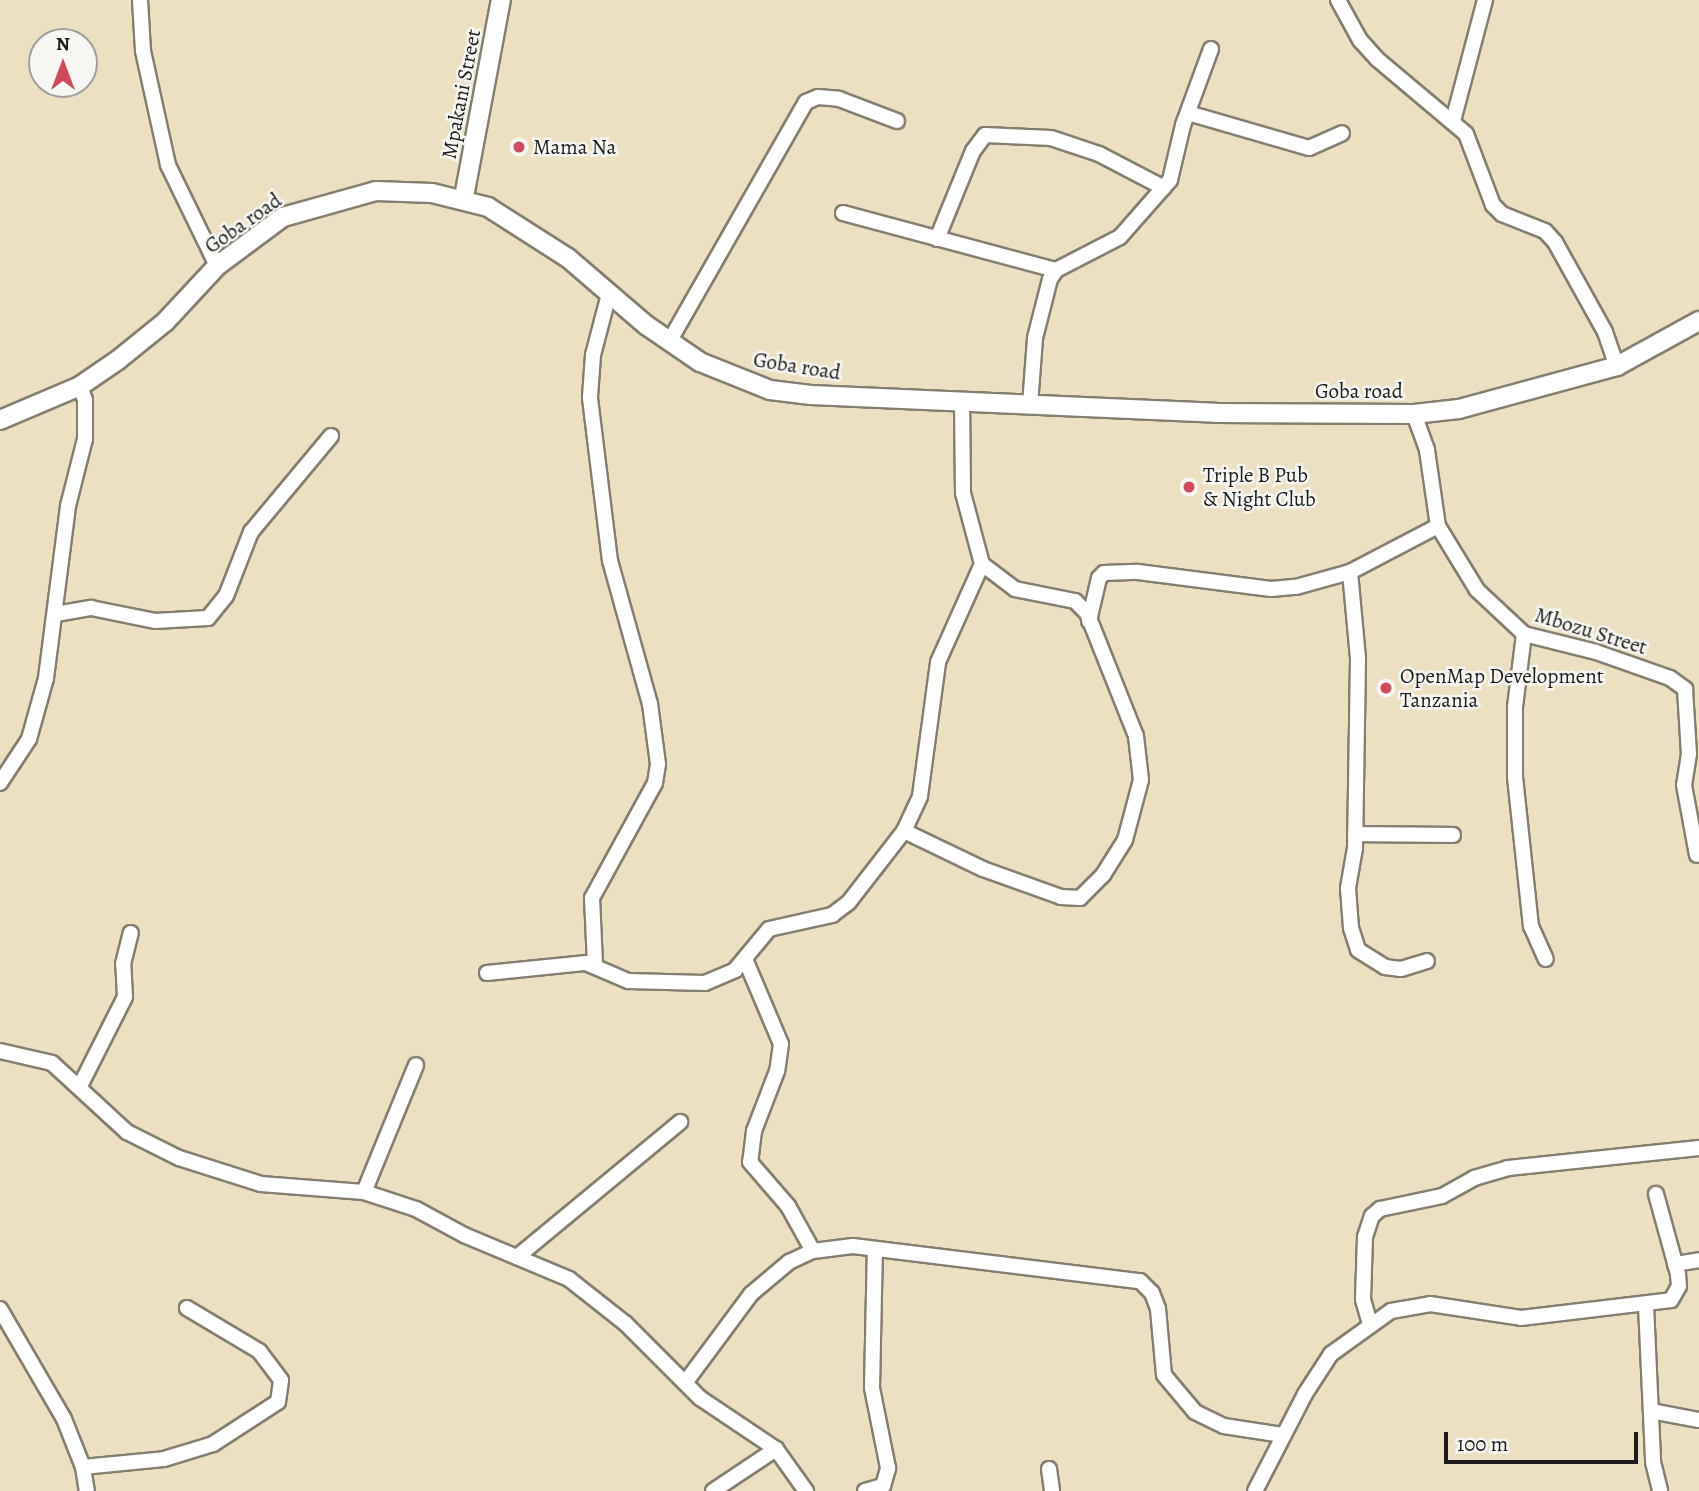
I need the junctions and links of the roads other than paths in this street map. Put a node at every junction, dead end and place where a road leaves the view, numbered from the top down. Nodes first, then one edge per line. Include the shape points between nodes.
1 (140, 0) edge
2 (501, 0) edge
3 (1338, 0) edge
4 (1485, 0) edge
5 (1211, 49) dead end
6 (1188, 113) junction
7 (897, 121) dead end
8 (1453, 121) junction
9 (1342, 133) dead end
10 (1164, 188) junction
11 (464, 197) junction
12 (843, 213) dead end
13 (937, 239) junction
14 (217, 265) junction
15 (1056, 270) junction
16 (609, 294) junction
17 (1699, 321) edge
18 (669, 342) junction
19 (1617, 366) junction
20 (80, 386) junction
21 (962, 403) junction
22 (1030, 405) junction
23 (1414, 414) junction
24 (0, 419) edge
25 (331, 436) dead end
26 (1438, 526) junction
27 (982, 564) junction
28 (1350, 572) junction
29 (56, 614) junction
30 (1089, 621) junction
31 (1524, 634) junction
32 (0, 783) edge
33 (904, 831) junction
34 (1354, 834) junction
35 (1453, 835) dead end
36 (1698, 855) edge
37 (131, 933) dead end
38 (1546, 959) dead end
39 (745, 960) junction
40 (1427, 961) dead end
41 (595, 964) junction
42 (486, 973) dead end
43 (0, 1051) edge
44 (416, 1065) dead end
45 (80, 1086) junction
46 (680, 1122) dead end
47 (1697, 1150) edge
48 (364, 1192) junction
49 (1656, 1194) dead end
50 (875, 1250) junction
51 (813, 1251) junction
52 (517, 1256) junction
53 (1699, 1260) edge
54 (1675, 1264) junction
55 (1646, 1305) junction
56 (187, 1308) dead end
57 (0, 1310) edge
58 (1370, 1324) junction
59 (685, 1383) junction
60 (1651, 1411) junction
61 (1699, 1420) edge
62 (1282, 1435) junction
63 (776, 1449) junction
64 (83, 1467) junction
65 (1049, 1469) dead end
66 (87, 1491) edge
67 (713, 1491) edge
68 (806, 1491) edge
69 (865, 1491) edge
70 (1052, 1491) edge
71 (1255, 1491) edge
72 (1660, 1491) edge

1 - 14 street via 143,51 164,152
2 - 11 street, Mpakani Street
3 - 8 street via 1360,40 1377,59
4 - 8 street
5 - 6 street
6 - 9 street via 1309,148 1320,147
6 - 10 street via 1176,168
7 - 18 street via 839,99 818,97 806,102
8 - 19 street via 1466,134 1493,205 1502,214 1545,231 1555,242 1605,331
10 - 13 street via 1062,141 985,135 973,151
10 - 15 street via 1120,237
11 - 14 street, Goba road via 376,191 330,200 283,217
11 - 16 street, Goba road via 521,225
12 - 13 street
13 - 15 street
14 - 20 street, Goba road via 165,322
15 - 22 street via 1042,300
16 - 18 street, Goba road
16 - 41 street via 593,355 590,397 610,561 650,704 658,764 654,783 592,898
17 - 19 street, Goba road
18 - 21 street, Goba road via 731,378 770,390
19 - 23 street, Goba road via 1459,409
20 - 24 street, Goba road
20 - 29 street via 85,400 85,439 68,506
21 - 22 street, Goba road
21 - 27 street via 963,493
22 - 23 street, Goba road
23 - 26 street, Mbozu Street via 1427,450
25 - 29 street via 251,532 226,596 208,618 155,621 91,608
26 - 28 street
26 - 31 street, Mbozu Street via 1464,575
27 - 30 street via 1015,589 1075,601
27 - 33 street via 938,662 920,796
28 - 30 street via 1271,589 1138,572 1104,573
28 - 34 street via 1358,659
29 - 32 street via 38,715 29,739
30 - 33 street via 1136,737 1141,780 1125,841 1087,894 1061,898 983,869
31 - 36 street, Mbozu Street via 1596,652 1670,678 1685,689 1689,754 1684,785
31 - 38 street via 1515,707 1515,777 1531,926
33 - 39 street via 849,902 832,915 769,929
34 - 35 street
34 - 40 street via 1348,888 1358,950 1385,967 1401,969
37 - 45 street via 123,964 125,997
39 - 41 street via 724,979 679,985 628,981
39 - 51 street via 781,1044 777,1071 754,1131 750,1163 788,1206
41 - 42 street
43 - 45 street via 39,1056
44 - 48 street
45 - 48 street via 127,1132 179,1158 261,1184
46 - 52 street
47 - 58 street via 1636,1152 1508,1168 1474,1178 1442,1196 1380,1209 1372,1216 1365,1237 1363,1300
48 - 52 street via 416,1209
49 - 54 street
50 - 51 street via 853,1246
50 - 62 street via 1140,1281 1152,1293 1158,1309 1164,1375 1195,1412 1224,1426
50 - 69 street via 872,1388 888,1468 883,1486
51 - 59 street via 789,1262 751,1294
52 - 59 street via 569,1279 625,1323
53 - 54 street
54 - 55 street via 1676,1294 1671,1300
55 - 58 street via 1521,1318 1413,1305
55 - 60 street
56 - 64 street via 258,1351 281,1380 278,1402 213,1444 164,1459
57 - 64 street via 52,1396
58 - 62 street via 1331,1354
59 - 63 street
60 - 61 street
60 - 72 street via 1653,1462
62 - 71 street
63 - 67 street
63 - 68 street
64 - 66 street
65 - 70 street

